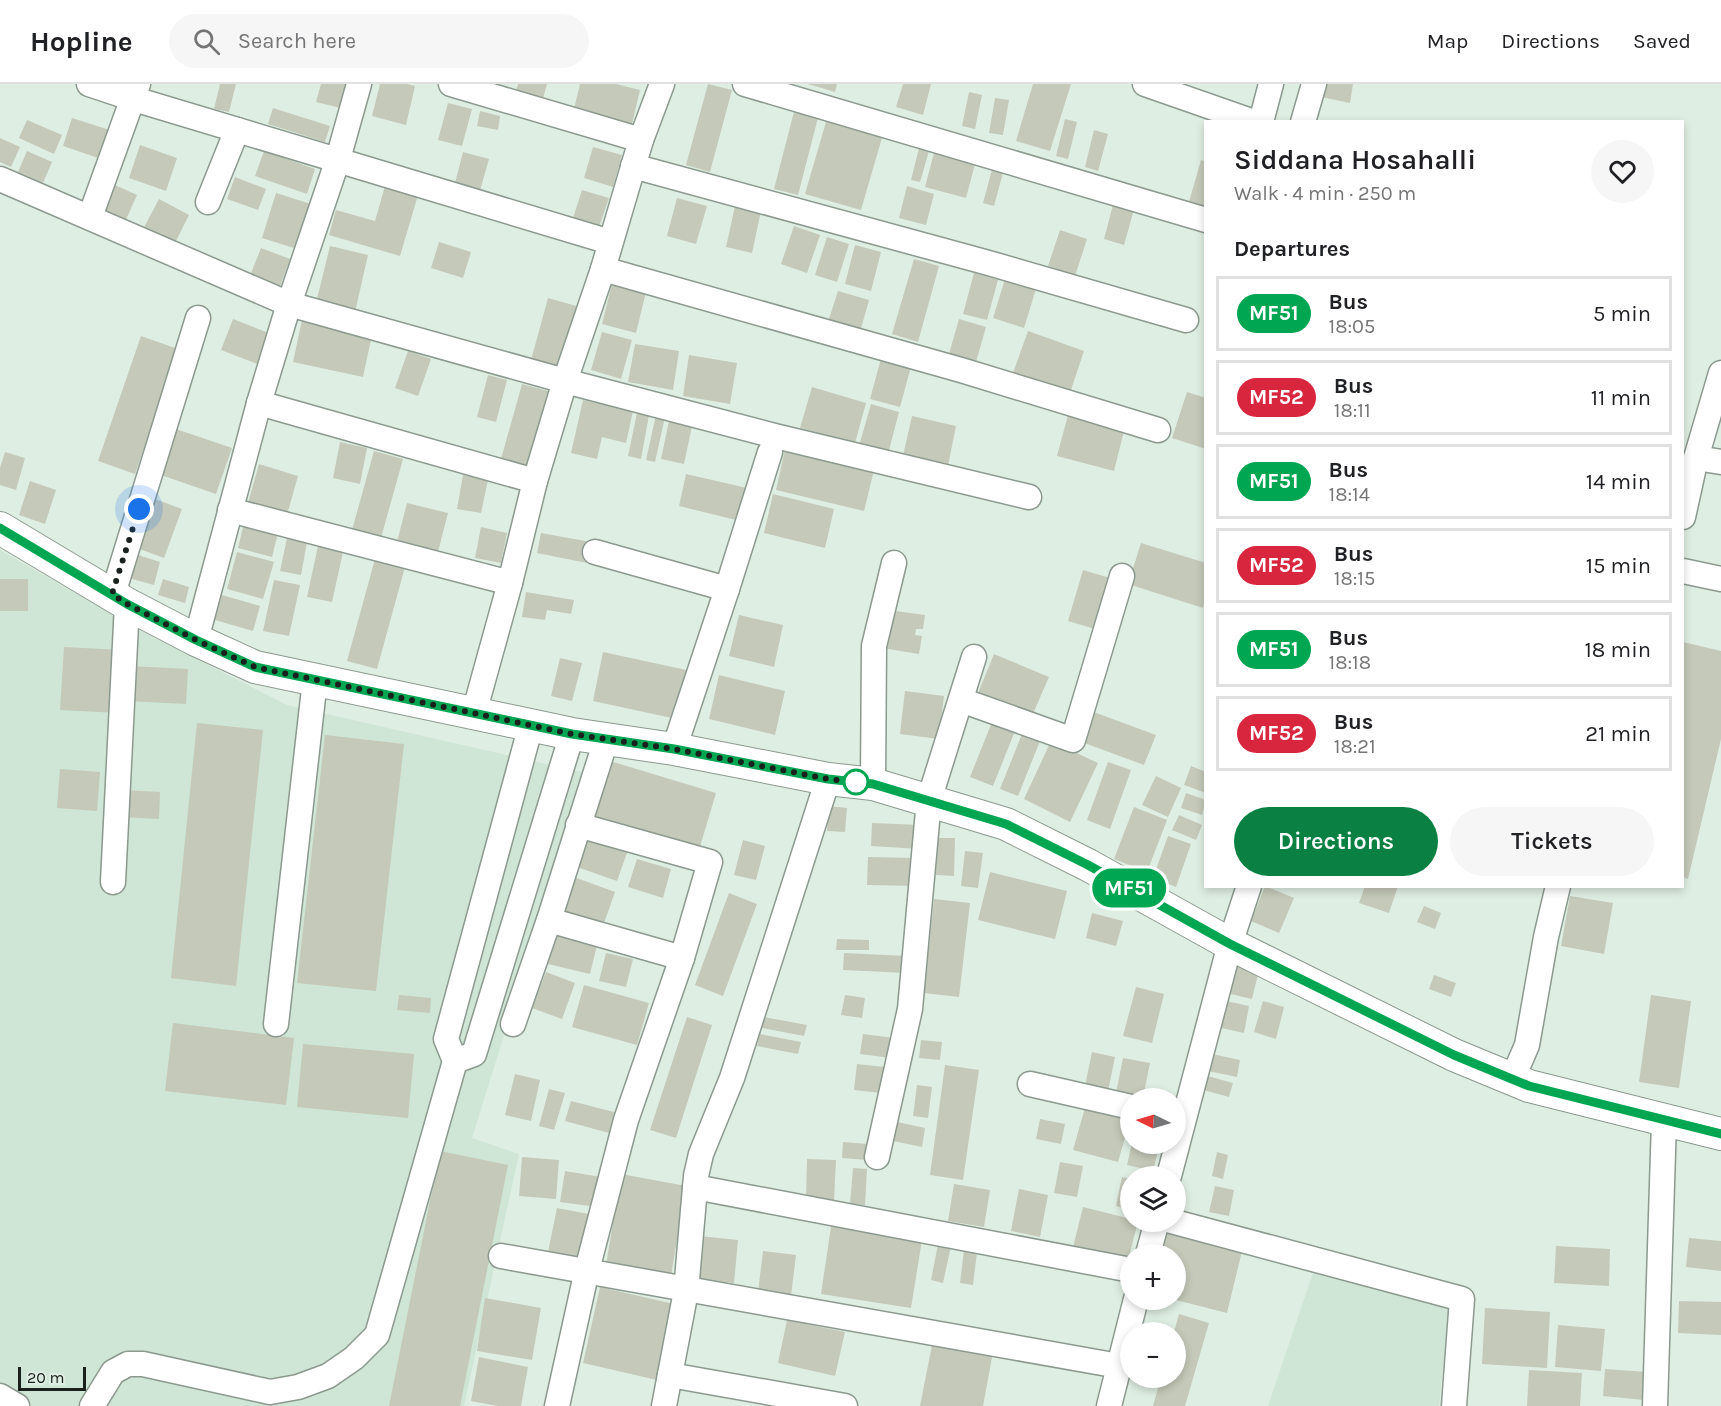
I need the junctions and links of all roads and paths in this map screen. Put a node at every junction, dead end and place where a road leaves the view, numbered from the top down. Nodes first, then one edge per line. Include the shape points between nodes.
1 (89, 84) edge
2 (359, 84) edge
3 (451, 84) edge
4 (662, 84) edge
5 (745, 84) edge
6 (1146, 84) edge
7 (1271, 84) edge
8 (1314, 84) edge
9 (136, 92) edge
10 (1248, 120) edge
11 (1262, 120) edge
12 (1304, 120) edge
13 (237, 130) junction
14 (641, 140) junction
15 (338, 159) junction
16 (633, 166) junction
17 (0, 179) edge
18 (208, 202) dead end
19 (90, 217) junction
20 (1204, 219) edge
21 (610, 242) junction
22 (603, 269) junction
23 (290, 304) junction
24 (198, 318) dead end
25 (1186, 320) dead end
26 (1721, 373) edge
27 (566, 381) junction
28 (259, 403) junction
29 (1158, 430) dead end
30 (770, 452) dead end
31 (1696, 458) junction
32 (1721, 462) edge
33 (535, 481) junction
34 (1029, 497) dead end
35 (230, 510) junction
36 (1684, 512) edge
37 (0, 528) edge
38 (595, 552) dead end
39 (894, 563) dead end
40 (1684, 571) edge
41 (1122, 576) dead end
42 (1721, 579) edge
43 (510, 583) junction
44 (727, 589) junction
45 (120, 599) junction
46 (196, 640) junction
47 (974, 657) dead end
48 (315, 680) junction
49 (961, 700) junction
50 (474, 713) junction
51 (531, 725) junction
52 (572, 734) junction
53 (606, 740) junction
54 (674, 749) junction
55 (828, 779) junction
56 (873, 784) junction
57 (929, 800) junction
58 (578, 825) junction
59 (113, 882) dead end
60 (1248, 888) edge
61 (1558, 888) edge
62 (549, 920) junction
63 (1230, 944) junction
64 (682, 958) junction
65 (276, 1024) dead end
66 (513, 1024) dead end
67 (455, 1061) junction
68 (1512, 1080) junction
69 (1030, 1084) dead end
70 (1186, 1096) edge
71 (1120, 1104) edge
72 (1664, 1121) junction
73 (1721, 1134) edge
74 (877, 1157) dead end
75 (695, 1187) junction
76 (1186, 1225) edge
77 (501, 1256) dead end
78 (1120, 1268) edge
79 (587, 1270) junction
80 (686, 1287) junction
81 (1134, 1310) edge
82 (1119, 1366) junction
83 (670, 1375) junction
84 (0, 1396) edge
85 (17, 1406) edge
86 (92, 1406) edge
87 (556, 1406) edge
88 (664, 1406) edge
89 (845, 1406) edge
90 (1109, 1406) edge
91 (1454, 1406) edge
92 (1655, 1406) edge

1 - 9 street
2 - 15 street
3 - 14 street
4 - 14 street
5 - 20 street
6 - 10 street
7 - 11 street
8 - 12 street
9 - 13 street
9 - 19 street
13 - 15 street
13 - 18 street
14 - 16 street
15 - 21 street
15 - 23 street
16 - 21 street
16 - 25 street
17 - 19 street
19 - 23 street
21 - 22 street
22 - 27 street
22 - 29 street
23 - 27 street
23 - 28 street
24 - 45 street
26 - 31 street
27 - 33 street
27 - 34 street
28 - 33 street
28 - 35 street
30 - 44 street
31 - 32 street
31 - 36 street
33 - 43 street
35 - 43 street
35 - 46 street
37 - 45 main road
38 - 44 street
39 - 56 street via 874,646
40 - 42 street
41 - 49 street via 1072,740
43 - 50 street
44 - 54 street
45 - 46 main road
45 - 59 street
46 - 48 main road via 255,667
47 - 49 street
48 - 50 main road
48 - 65 street
49 - 57 street
50 - 51 main road
51 - 52 main road
51 - 67 street via 446,1039
52 - 53 main road
52 - 67 street via 474,1054
53 - 54 main road
53 - 58 street
54 - 55 main road
55 - 56 main road
55 - 75 street via 732,1078 701,1154
56 - 57 main road
57 - 63 main road via 1006,824
57 - 74 street via 910,1009
58 - 62 street
58 - 64 street via 710,862
60 - 63 street
61 - 68 street via 1527,1046
62 - 64 street
62 - 66 street
63 - 68 main road
63 - 70 street
64 - 79 street via 626,1120
67 - 86 street via 377,1335 354,1358 328,1376 270,1392 128,1364 113,1372
68 - 72 main road
69 - 71 street
72 - 73 main road
72 - 92 street
75 - 78 street
75 - 80 street
76 - 91 street via 1462,1299
77 - 79 street
79 - 80 street
79 - 87 street
80 - 82 street
80 - 83 street
81 - 82 street
82 - 90 street
83 - 88 street
83 - 89 street
84 - 85 street

